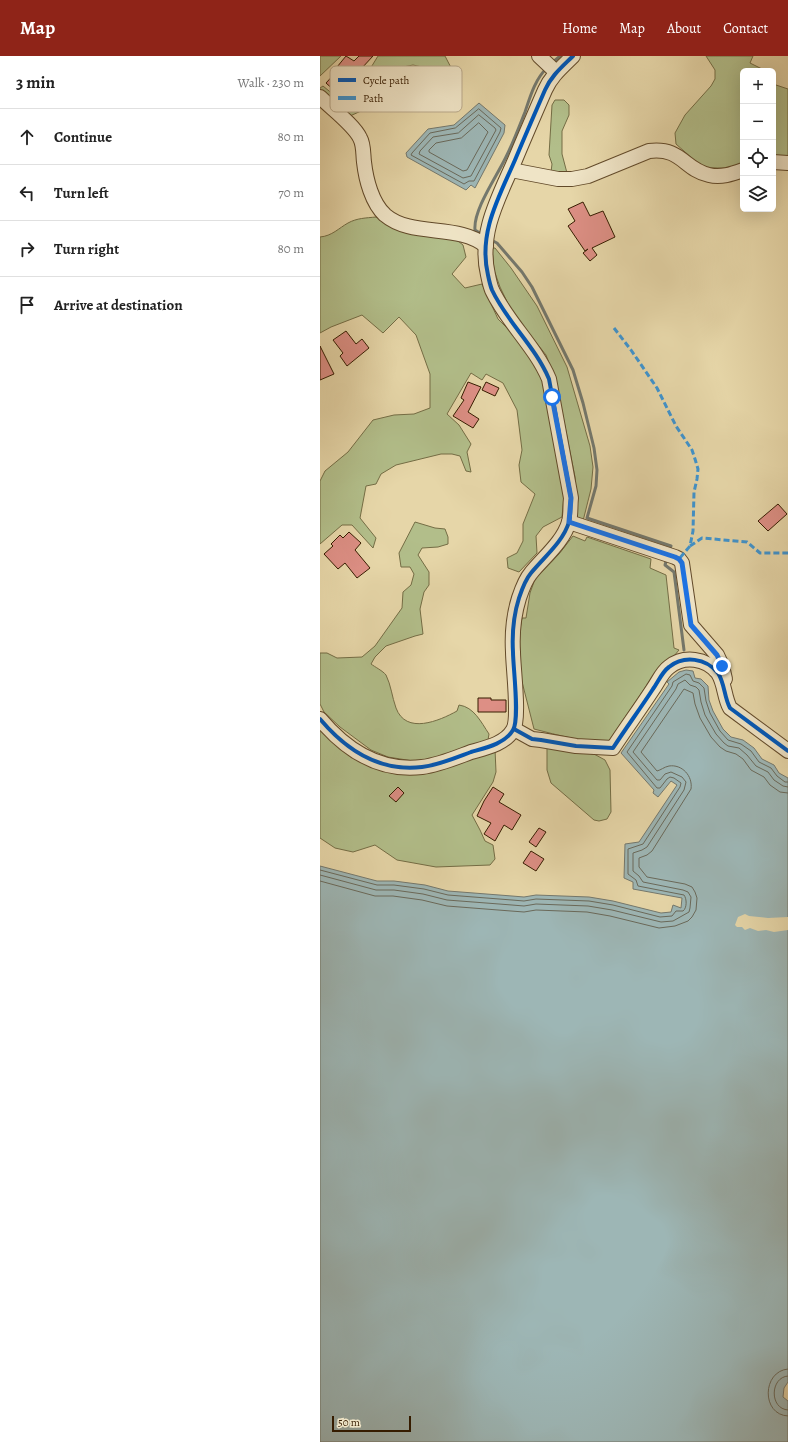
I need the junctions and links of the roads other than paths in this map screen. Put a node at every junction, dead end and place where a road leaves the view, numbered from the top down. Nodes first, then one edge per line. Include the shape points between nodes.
1 (573, 56) edge
2 (549, 65) edge
3 (320, 97) edge
4 (330, 106) edge
5 (336, 112) edge
6 (776, 162) edge
7 (788, 163) edge
8 (511, 170) junction
9 (740, 171) edge
10 (486, 240) junction
11 (569, 522) junction
12 (724, 690) junction
13 (320, 719) edge
14 (514, 729) junction
15 (788, 751) edge

1 - 2 street
2 - 8 street via 549,81
3 - 4 street
5 - 10 street via 356,131 361,140 366,176 373,196 386,216 402,224
6 - 7 street
8 - 9 street via 558,179 572,179 588,176 649,151 659,150 676,155 700,172 710,175 727,175
8 - 10 street via 499,196
10 - 11 street via 491,288 549,379 571,498
11 - 12 street via 679,559 682,563 691,625 717,655 726,677
11 - 14 street via 566,530 525,582 518,600 513,649 516,706
12 - 14 street via 718,674 708,664 682,660 668,668 613,748 576,746 532,739
12 - 15 street via 730,708
13 - 14 street via 347,746 364,757 384,765 409,768 432,765 500,742

